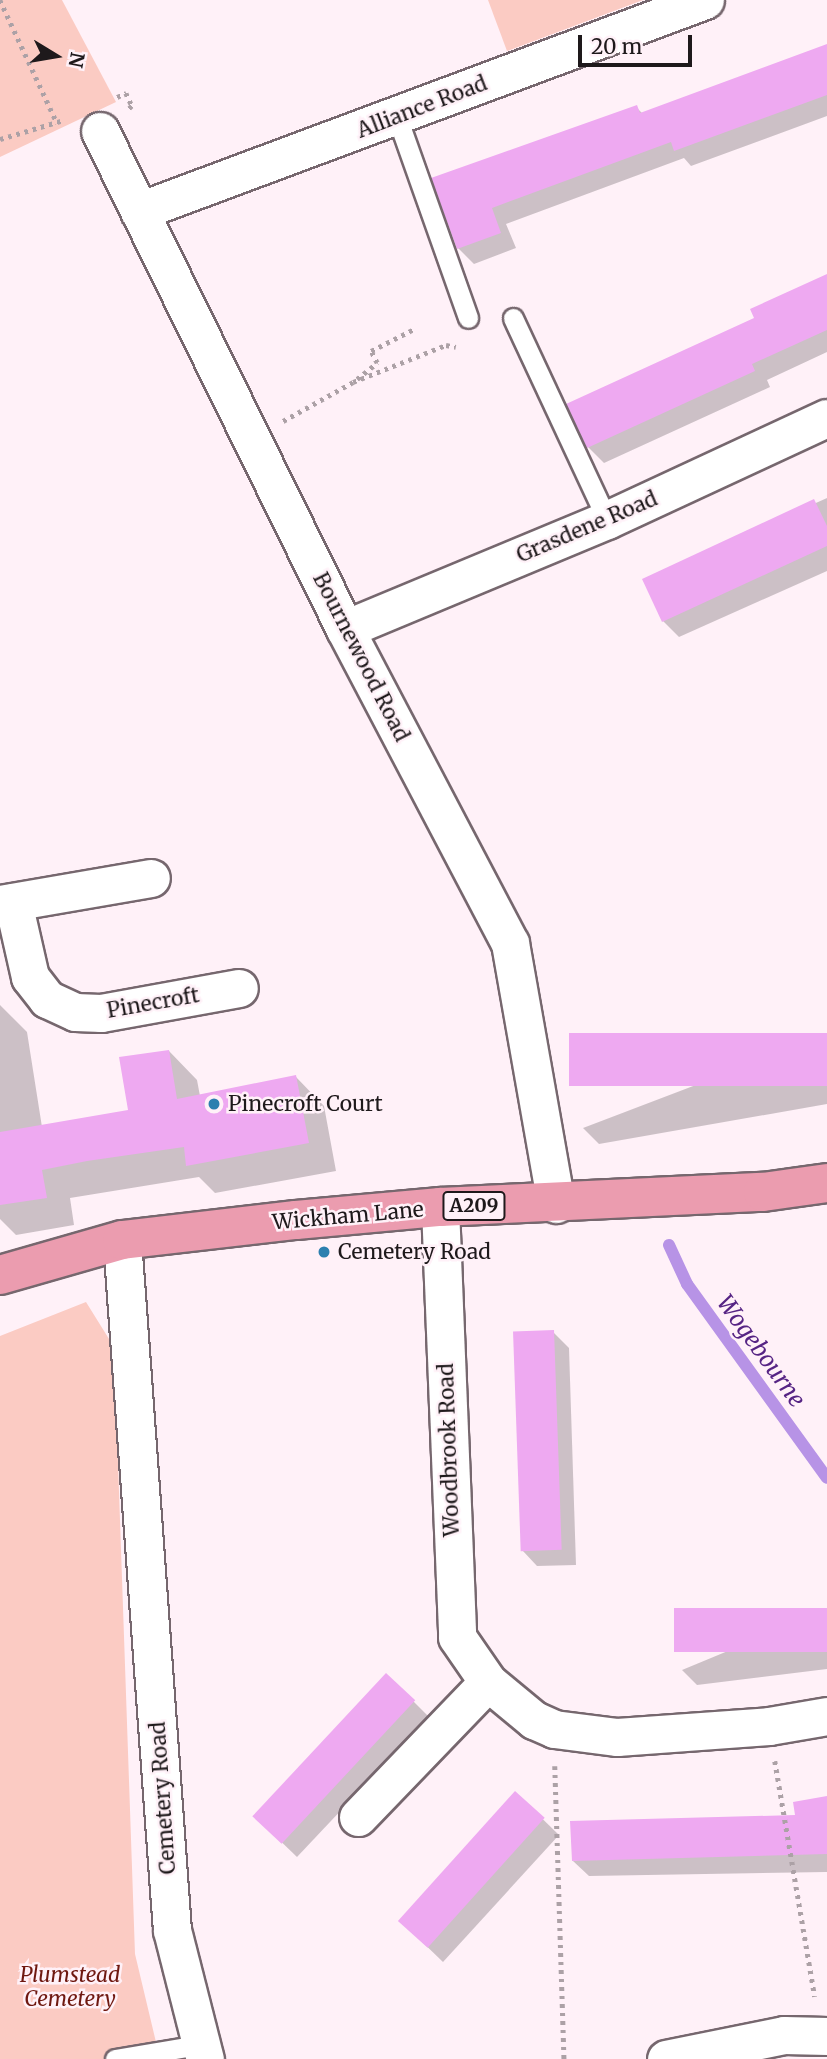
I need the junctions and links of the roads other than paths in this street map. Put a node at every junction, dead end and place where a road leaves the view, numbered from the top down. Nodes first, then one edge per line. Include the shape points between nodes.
1 (705, 0) edge
2 (397, 117) junction
3 (100, 131) dead end
4 (139, 211) junction
5 (513, 317) dead end
6 (468, 318) dead end
7 (827, 418) edge
8 (607, 520) junction
9 (345, 629) junction
10 (151, 878) dead end
11 (7, 903) edge
12 (239, 988) dead end
13 (827, 1183) edge
14 (556, 1204) junction
15 (440, 1207) junction
16 (122, 1240) junction
17 (0, 1275) edge
18 (488, 1682) junction
19 (827, 1716) edge
20 (358, 1816) dead end
21 (824, 2036) edge
22 (202, 2052) edge
23 (115, 2059) edge
24 (666, 2059) edge

1 - 2 street, Alliance Road
2 - 4 street, Alliance Road
2 - 6 lane
3 - 4 street, Bournewood Road
4 - 9 street, Bournewood Road
5 - 8 lane
7 - 8 street, Grasdene Road
8 - 9 street, Grasdene Road
9 - 14 street, Bournewood Road via 510,943
10 - 11 street, Pinecroft
11 - 12 street, Pinecroft via 30,977 47,999 75,1012 101,1013
13 - 14 main road, Wickham Lane / A209 via 763,1192
14 - 15 main road, Wickham Lane / A209
15 - 16 main road, Wickham Lane / A209
15 - 18 street, Woodbrook Road via 457,1637
16 - 17 main road, Wickham Lane / A209
16 - 22 street, Cemetery Road via 172,1930
18 - 19 street, Woodbrook Road via 534,1720 554,1729 617,1737 769,1726
18 - 20 street
21 - 24 street via 784,2035
22 - 23 lane

